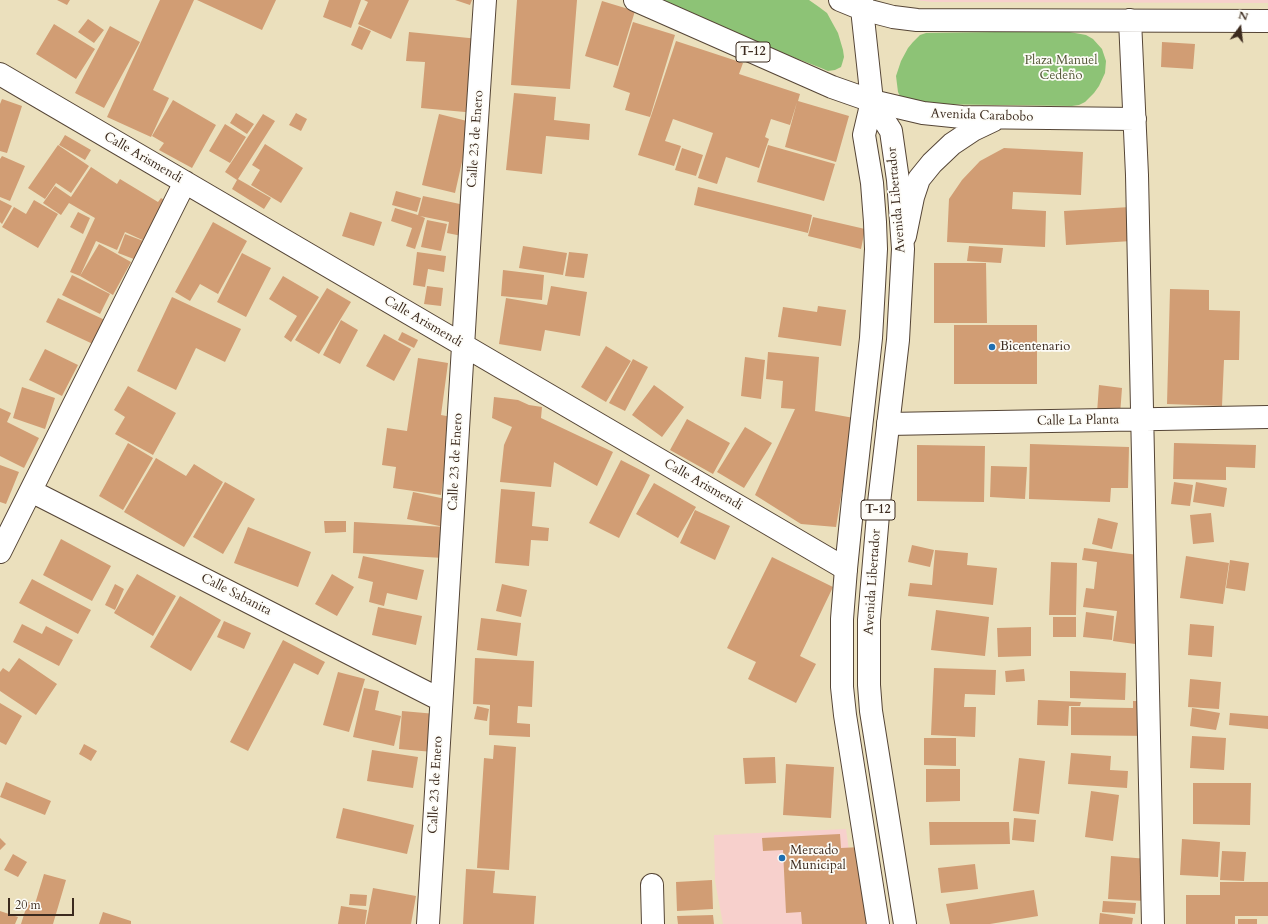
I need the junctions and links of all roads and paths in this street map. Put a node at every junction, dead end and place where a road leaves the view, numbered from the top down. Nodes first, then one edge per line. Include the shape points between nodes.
1 (485, 0) edge
2 (635, 0) edge
3 (840, 0) edge
4 (862, 4) edge
5 (1130, 20) junction
6 (1268, 21) edge
7 (0, 74) edge
8 (872, 101) junction
9 (1000, 118) junction
10 (1135, 119) junction
11 (185, 182) junction
12 (903, 249) junction
13 (463, 345) junction
14 (1268, 418) edge
15 (1142, 420) junction
16 (888, 424) junction
17 (30, 491) junction
18 (0, 552) edge
19 (846, 569) junction
20 (441, 700) junction
21 (652, 885) dead end
22 (428, 924) edge
23 (654, 924) edge
24 (878, 924) edge
25 (905, 924) edge
26 (1153, 924) edge

1 - 13 main road, Calle 23 de Enero
2 - 8 main road, Avenida Carabobo / T-12 via 832,87
3 - 4 main road
4 - 5 main road via 893,17 917,20
4 - 8 main road, Avenida Libertador / T-12
5 - 6 main road
5 - 10 main road
7 - 11 main road, Calle Arismendi
8 - 9 main road, Avenida Carabobo via 923,113 962,118
8 - 12 main road, Avenida Libertador / T-12 via 891,131 898,180
8 - 19 main road, Avenida Libertador / T-12 via 864,135 875,222 872,338
9 - 10 main road, Avenida Carabobo
9 - 12 main road via 973,130 952,144 919,179
10 - 15 main road
11 - 13 main road, Calle Arismendi
11 - 17 main road
12 - 16 main road, Avenida Libertador / T-12 via 898,340
13 - 19 main road, Calle Arismendi
13 - 20 main road, Calle 23 de Enero
14 - 15 main road, Calle La Planta
15 - 16 main road, Calle La Planta
15 - 26 main road
16 - 25 main road, Avenida Libertador / T-12 via 868,620 869,685
17 - 18 main road
17 - 20 main road, Calle Sabanita
19 - 24 main road, Avenida Libertador / T-12 via 842,619 842,687
20 - 22 main road, Calle 23 de Enero
21 - 23 main road

